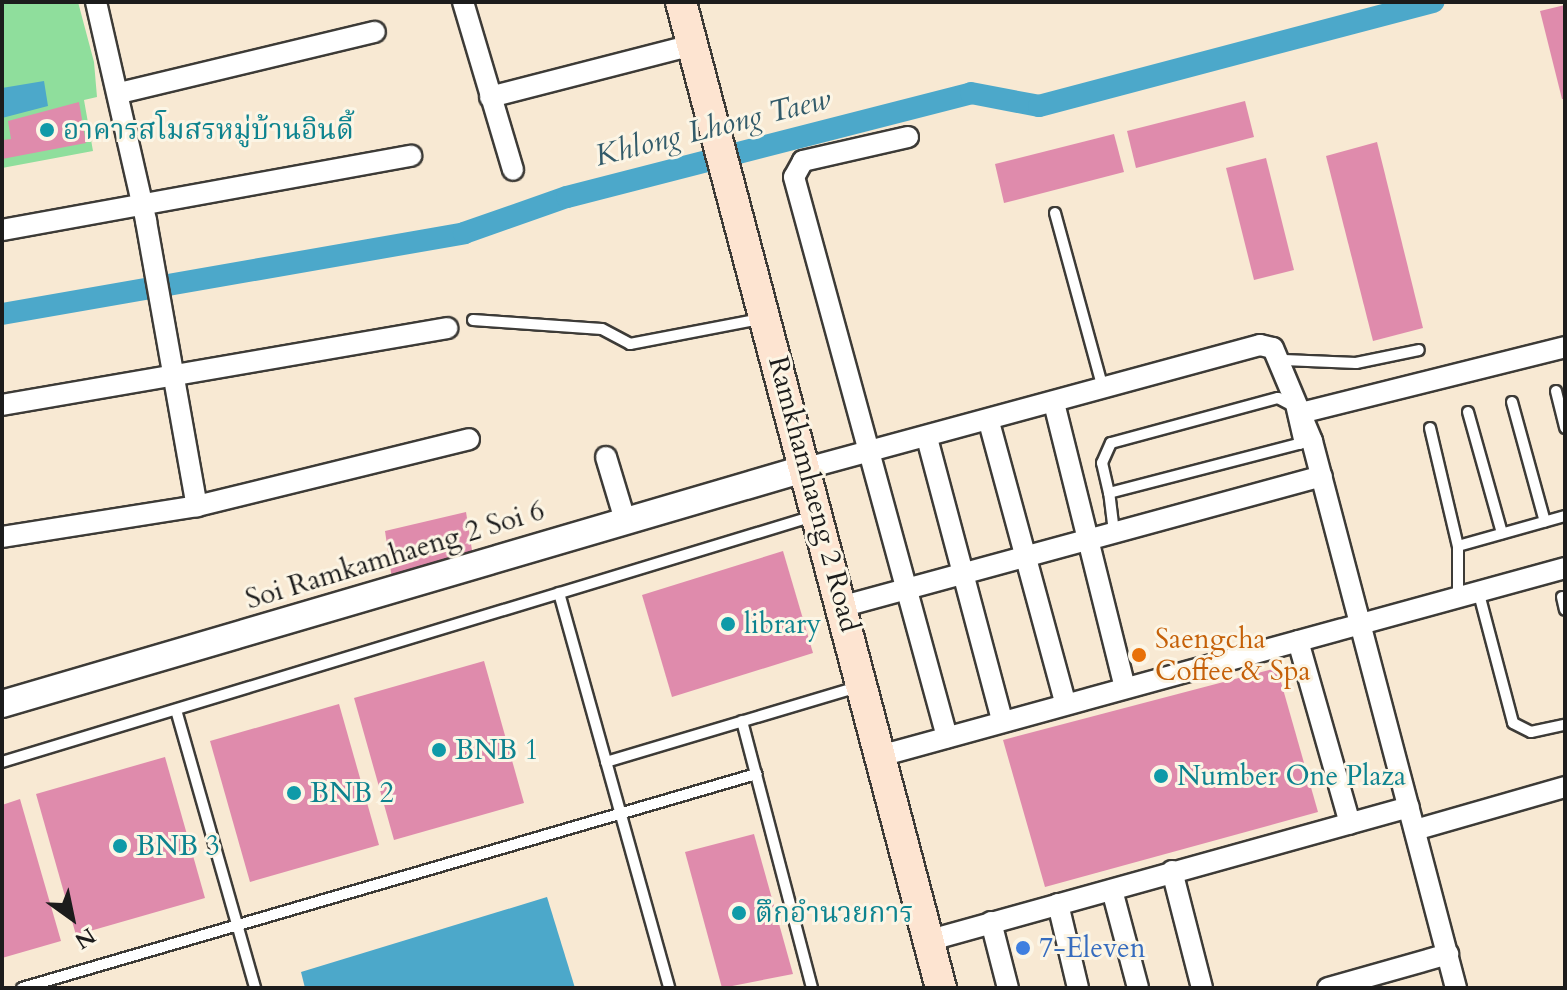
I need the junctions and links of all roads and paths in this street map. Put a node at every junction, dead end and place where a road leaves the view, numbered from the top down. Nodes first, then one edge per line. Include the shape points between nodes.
1 (96, 2) edge
2 (463, 2) edge
3 (681, 2) edge
4 (375, 32) dead end
5 (693, 45) junction
6 (120, 93) junction
7 (490, 97) junction
8 (908, 137) dead end
9 (411, 156) dead end
10 (513, 170) dead end
11 (142, 207) junction
12 (1055, 213) dead end
13 (2, 230) edge
14 (766, 318) junction
15 (473, 320) dead end
16 (447, 328) dead end
17 (1565, 347) edge
18 (1419, 350) dead end
19 (1284, 360) junction
20 (172, 378) junction
21 (1103, 388) junction
22 (1556, 391) dead end
23 (1512, 402) dead end
24 (1054, 403) junction
25 (2, 405) edge
26 (1468, 412) dead end
27 (1301, 413) junction
28 (989, 422) junction
29 (1430, 428) dead end
30 (1565, 428) edge
31 (927, 438) junction
32 (469, 439) dead end
33 (1306, 442) junction
34 (866, 451) junction
35 (606, 457) dead end
36 (807, 468) junction
37 (1322, 476) junction
38 (1109, 493) junction
39 (197, 506) junction
40 (813, 516) junction
41 (1565, 516) edge
42 (625, 520) junction
43 (1545, 522) junction
44 (1114, 532) junction
45 (1502, 533) junction
46 (2, 537) edge
47 (1088, 539) junction
48 (1458, 546) junction
49 (1024, 559) junction
50 (1565, 568) edge
51 (964, 574) junction
52 (559, 593) junction
53 (906, 593) junction
54 (1469, 596) junction
55 (1562, 597) dead end
56 (844, 606) junction
57 (1565, 610) edge
58 (1361, 626) junction
59 (1298, 641) junction
60 (864, 684) junction
61 (1125, 687) junction
62 (1065, 702) junction
63 (2, 704) edge
64 (176, 710) junction
65 (1002, 720) junction
66 (742, 721) junction
67 (1565, 725) edge
68 (947, 737) junction
69 (880, 756) junction
70 (2, 762) edge
71 (606, 762) junction
72 (756, 774) junction
73 (1565, 787) edge
74 (1409, 807) junction
75 (619, 810) junction
76 (1350, 824) junction
77 (1415, 830) junction
78 (1172, 871) junction
79 (1112, 890) junction
80 (1058, 904) junction
81 (991, 922) junction
82 (237, 923) junction
83 (927, 941) junction
84 (1448, 954) junction
85 (22, 988) edge
86 (255, 988) edge
87 (669, 988) edge
88 (812, 988) edge
89 (941, 988) edge
90 (1008, 988) edge
91 (1078, 988) edge
92 (1138, 988) edge
93 (1202, 988) edge
94 (1328, 988) edge
95 (1456, 988) edge

1 - 6 street
2 - 7 street
3 - 5 main road, Ramkhamhaeng 2 Road
4 - 6 street
5 - 7 street
5 - 14 main road, Ramkhamhaeng 2 Road
6 - 11 street
7 - 10 street
8 - 34 street via 803,161 794,177
9 - 11 street
11 - 13 street
11 - 20 street
12 - 21 lane
14 - 15 lane via 630,344 602,329
14 - 36 main road, Ramkhamhaeng 2 Road
16 - 20 street
17 - 27 street
18 - 19 lane via 1356,363
19 - 21 street via 1260,345
19 - 27 street
20 - 25 street
20 - 39 street
21 - 24 street
22 - 30 lane
23 - 43 lane
24 - 28 street
24 - 47 street
26 - 45 lane
27 - 33 street
28 - 31 street
28 - 49 street
29 - 48 lane
31 - 34 street
31 - 51 street
32 - 39 street
33 - 37 street
33 - 38 lane
33 - 38 lane via 1291,405 1278,398 1111,443 1102,463
34 - 36 street
34 - 53 street
35 - 42 street
36 - 40 main road, Ramkhamhaeng 2 Road
36 - 42 street, Soi Ramkamhaeng 2 Soi 6
37 - 44 street
37 - 58 street
38 - 44 lane
39 - 46 street
40 - 52 lane
40 - 56 main road, Ramkhamhaeng 2 Road
41 - 43 lane
42 - 63 street, Soi Ramkamhaeng 2 Soi 6
43 - 45 lane
44 - 47 street
45 - 48 lane
47 - 49 street
47 - 61 street
48 - 54 lane
49 - 51 street
49 - 62 street
50 - 54 street
51 - 53 street
51 - 65 street
52 - 64 lane
52 - 71 lane
53 - 56 street
53 - 68 street
54 - 58 street
54 - 67 lane via 1513,723 1531,732
55 - 57 lane
56 - 60 main road, Ramkhamhaeng 2 Road
58 - 59 street
58 - 74 street
59 - 61 street
59 - 76 street
60 - 66 lane
60 - 69 main road, Ramkhamhaeng 2 Road
61 - 62 street
62 - 65 street
64 - 70 lane
64 - 82 lane
65 - 68 street
66 - 71 lane
66 - 72 lane
68 - 69 street
69 - 83 main road, Ramkhamhaeng 2 Road
71 - 75 lane
72 - 75 lane
72 - 88 lane
73 - 77 street
74 - 76 street
74 - 77 street
75 - 82 lane
75 - 87 lane
76 - 78 street
77 - 84 street
78 - 79 street
78 - 93 street
79 - 80 street
79 - 92 street
80 - 81 street
80 - 91 street
81 - 83 street
81 - 90 street
82 - 85 lane
82 - 86 lane
83 - 89 main road, Ramkhamhaeng 2 Road
84 - 94 street
84 - 95 street

